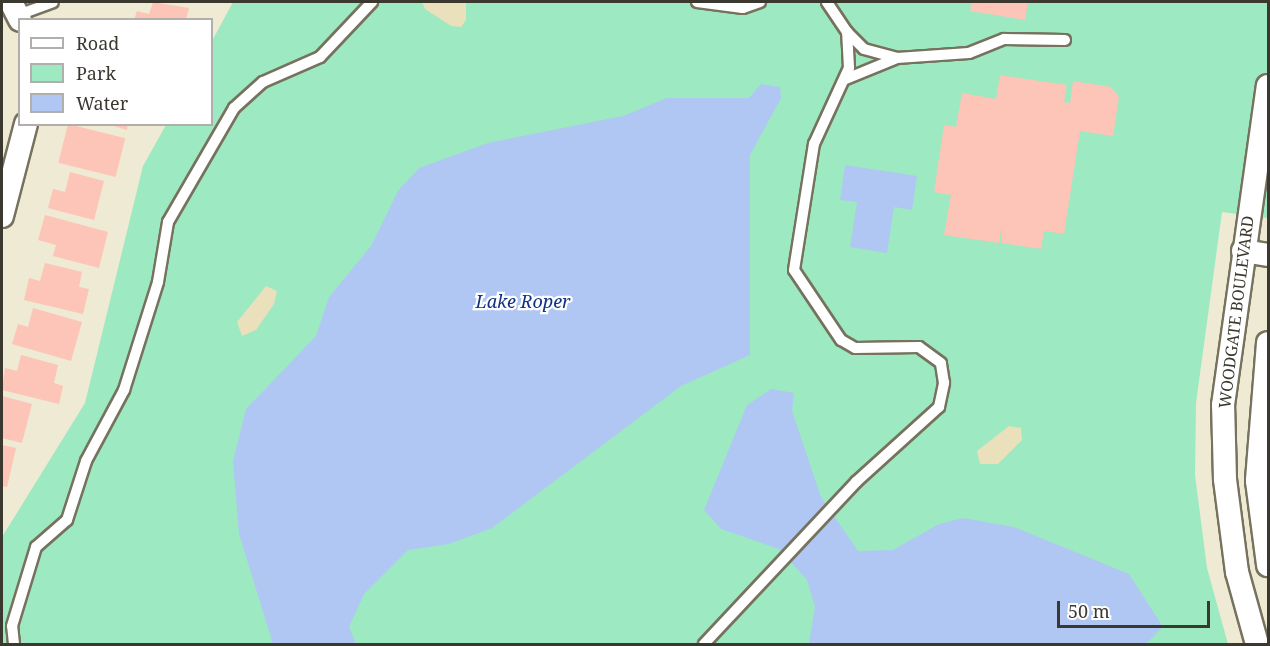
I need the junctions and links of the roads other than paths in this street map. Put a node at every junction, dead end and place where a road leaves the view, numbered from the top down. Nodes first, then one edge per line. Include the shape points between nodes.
1 (53, 2) edge
2 (372, 2) edge
3 (698, 2) edge
4 (760, 2) edge
5 (827, 2) edge
6 (16, 12) edge
7 (847, 32) junction
8 (1065, 40) dead end
9 (897, 58) junction
10 (846, 79) junction
11 (1269, 86) edge
12 (25, 126) edge
13 (2, 216) edge
14 (1243, 251) junction
15 (1269, 255) edge
16 (1269, 343) edge
17 (1269, 566) edge
18 (14, 645) edge
19 (704, 645) edge
20 (1257, 645) edge

1 - 6 lane
2 - 18 lane via 320,57 263,82 234,108 168,222 158,282 124,390 86,461 67,520 36,547 12,626
3 - 4 lane via 730,8
5 - 7 lane
7 - 9 lane via 864,49
7 - 10 lane
8 - 9 lane via 1004,39 969,53
9 - 10 lane
10 - 19 lane via 823,114 814,144 794,270 842,340 855,348 919,347 941,363 944,383 939,407 902,436
11 - 14 street, WOODGATE BOULEVARD
12 - 13 street
14 - 15 street
14 - 20 street, WOODGATE BOULEVARD via 1223,405 1225,479 1237,572
16 - 17 street via 1257,480

